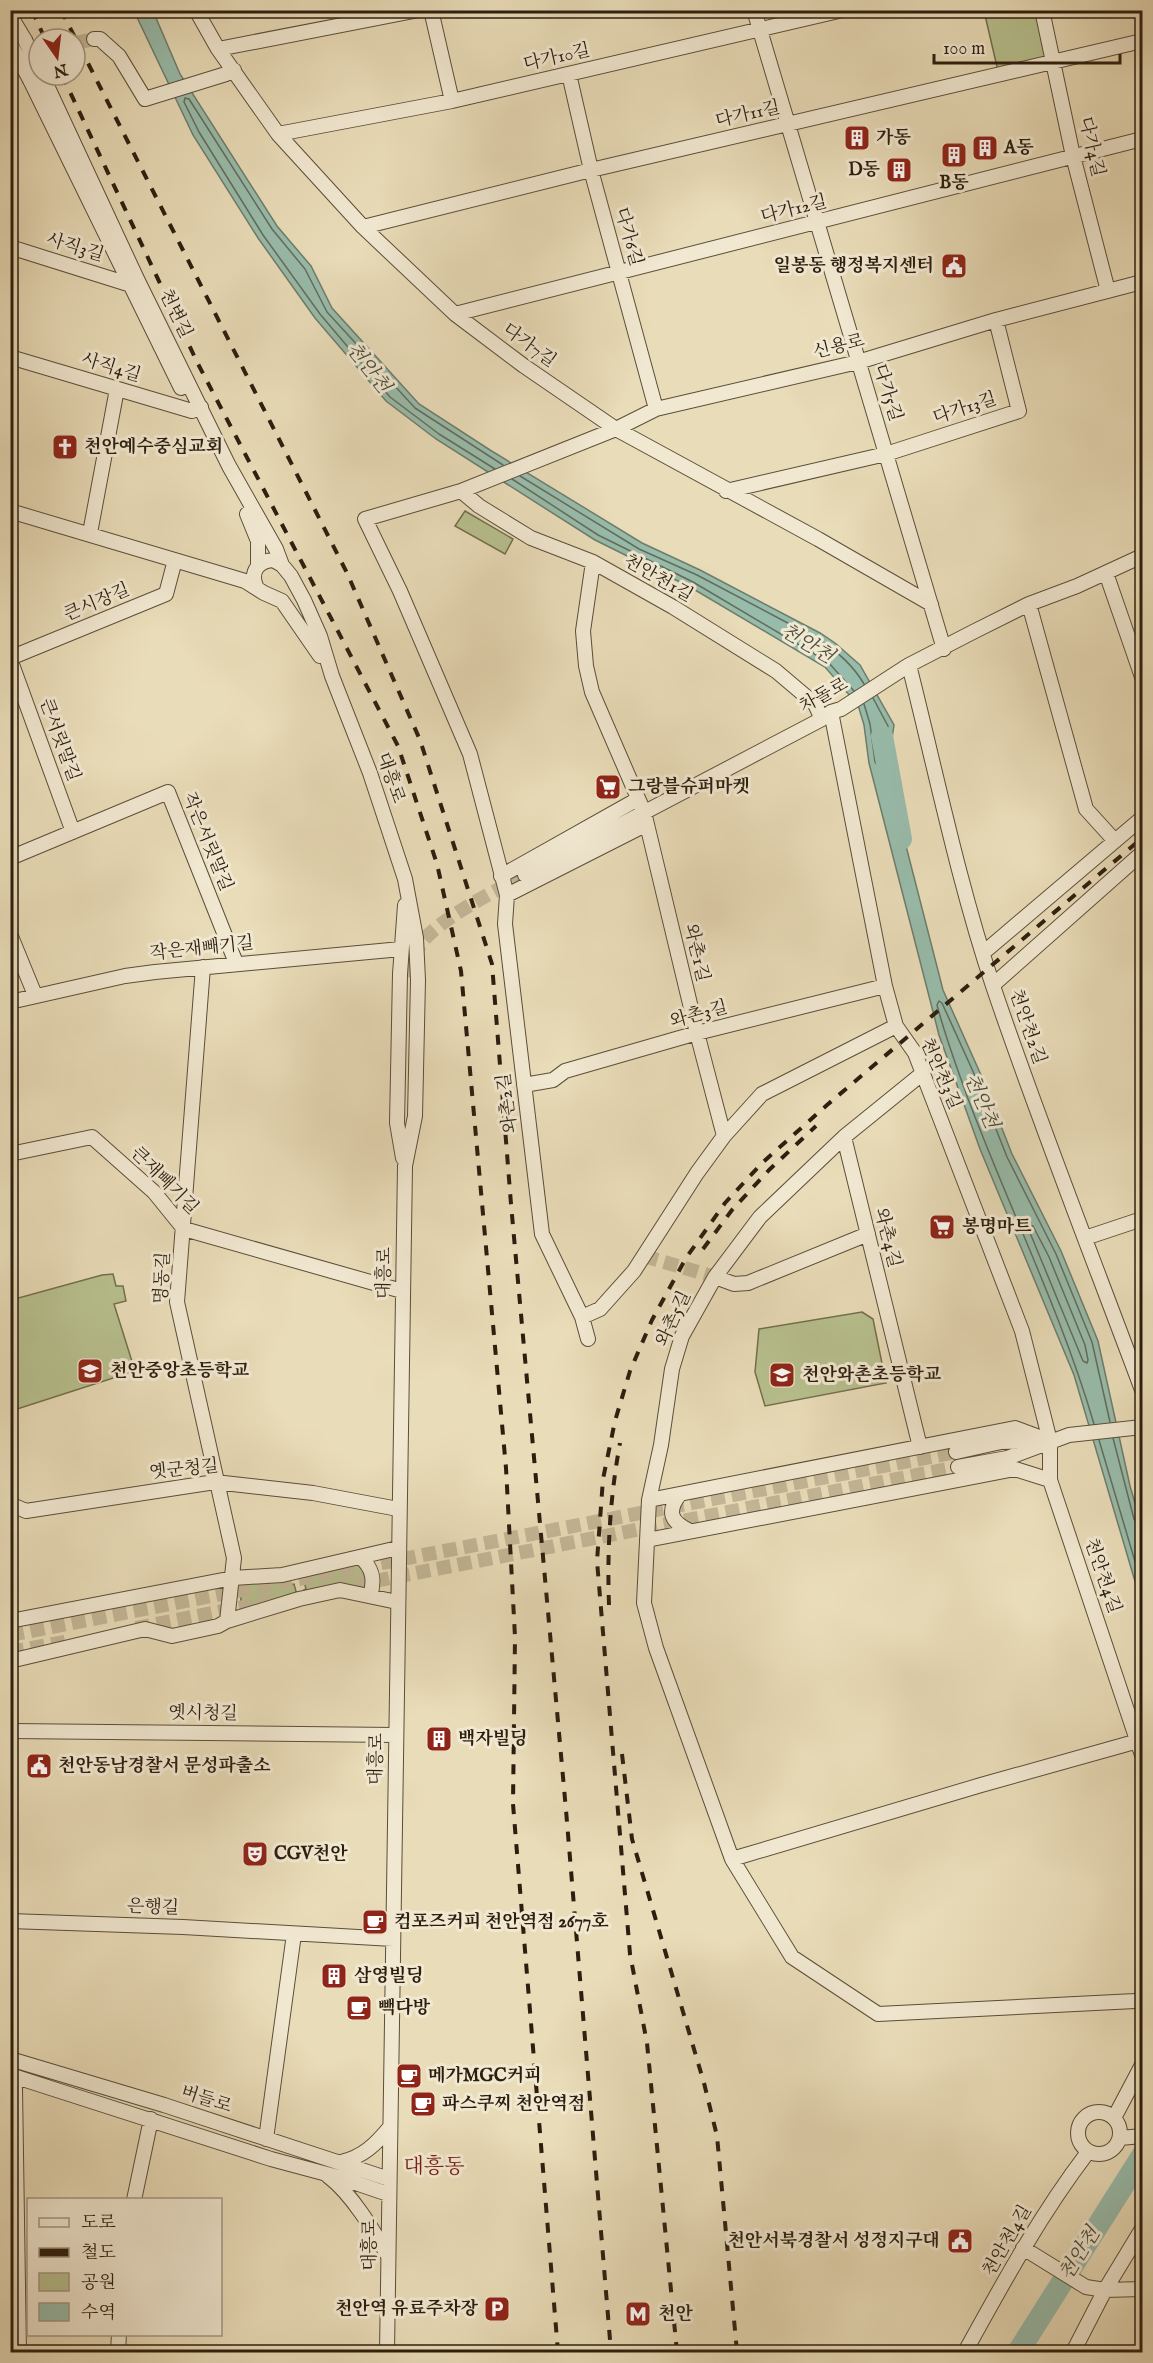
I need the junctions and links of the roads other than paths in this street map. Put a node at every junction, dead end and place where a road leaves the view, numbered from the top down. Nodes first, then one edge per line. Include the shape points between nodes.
1 (196, 10) edge
2 (418, 10) edge
3 (431, 10) edge
4 (754, 10) edge
5 (843, 10) edge
6 (1042, 10) edge
7 (10, 15) edge
8 (759, 30) junction
9 (94, 39) dead end
10 (1143, 41) edge
11 (10, 43) edge
12 (27, 45) edge
13 (218, 48) junction
14 (27, 51) edge
15 (10, 53) edge
16 (1054, 61) junction
17 (27, 62) edge
18 (230, 72) junction
19 (569, 74) junction
20 (43, 87) edge
21 (44, 87) edge
22 (452, 101) junction
23 (788, 124) junction
24 (278, 134) junction
25 (1143, 139) edge
26 (1073, 156) junction
27 (591, 170) junction
28 (817, 223) junction
29 (363, 227) junction
30 (10, 247) edge
31 (619, 273) junction
32 (1143, 282) edge
33 (128, 284) junction
34 (1108, 291) junction
35 (455, 314) junction
36 (996, 320) junction
37 (10, 357) edge
38 (858, 362) junction
39 (117, 389) junction
40 (196, 409) junction
41 (656, 409) junction
42 (616, 429) junction
43 (886, 454) junction
44 (461, 491) junction
45 (726, 491) junction
46 (10, 511) edge
47 (90, 533) junction
48 (1143, 556) edge
49 (175, 560) junction
50 (593, 562) junction
51 (284, 567) junction
52 (256, 568) junction
53 (215, 571) junction
54 (1106, 573) junction
55 (256, 586) junction
56 (270, 594) junction
57 (930, 604) junction
58 (1029, 604) junction
59 (944, 649) junction
60 (10, 659) edge
61 (909, 665) junction
62 (332, 676) junction
63 (1143, 678) edge
64 (831, 713) junction
65 (643, 812) junction
66 (1143, 818) edge
67 (73, 832) junction
68 (1115, 841) junction
69 (1143, 853) edge
70 (10, 858) edge
71 (525, 874) tunnel mouth
72 (501, 876) junction
73 (406, 894) junction
74 (507, 895) junction
75 (10, 934) edge
76 (401, 949) junction
77 (983, 953) junction
78 (236, 963) junction
79 (203, 967) junction
80 (408, 977) tunnel mouth
81 (993, 985) junction
82 (885, 986) junction
83 (35, 995) junction
84 (10, 1002) edge
85 (896, 1026) junction
86 (697, 1033) junction
87 (923, 1073) junction
88 (524, 1085) junction
89 (724, 1136) junction
90 (844, 1137) junction
91 (10, 1154) edge
92 (405, 1166) junction
93 (1143, 1219) edge
94 (184, 1229) junction
95 (868, 1234) junction
96 (1085, 1238) junction
97 (715, 1277) junction
98 (402, 1291) junction
99 (582, 1317) junction
100 (588, 1339) dead end
101 (1143, 1390) edge
102 (1141, 1426) edge
103 (1050, 1441) junction
104 (920, 1447) junction
105 (956, 1452) tunnel mouth
106 (958, 1467) tunnel mouth
107 (1050, 1480) junction
108 (215, 1482) junction
109 (680, 1494) junction
110 (649, 1500) junction
111 (10, 1504) edge
112 (398, 1509) junction
113 (690, 1531) junction
114 (647, 1540) junction
115 (398, 1548) junction
116 (360, 1557) junction
117 (233, 1578) junction
118 (370, 1596) junction
119 (397, 1602) junction
120 (10, 1621) edge
121 (227, 1621) junction
122 (10, 1661) edge
123 (10, 1731) edge
124 (395, 1735) junction
125 (1138, 1741) junction
126 (1143, 1755) edge
127 (732, 1859) junction
128 (10, 1921) edge
129 (294, 1934) junction
130 (393, 1940) junction
131 (1143, 1999) edge
132 (10, 2059) edge
133 (1143, 2065) edge
134 (10, 2075) edge
135 (10, 2082) edge
136 (1114, 2118) junction
137 (151, 2119) junction
138 (390, 2127) junction
139 (1143, 2136) edge
140 (1120, 2138) junction
141 (266, 2139) junction
142 (1089, 2152) junction
143 (340, 2162) junction
144 (324, 2173) junction
145 (389, 2179) junction
146 (388, 2194) junction
147 (134, 2198) edge
148 (1143, 2229) edge
149 (1023, 2248) junction
150 (388, 2256) junction
151 (1143, 2289) edge
152 (1105, 2290) junction
153 (119, 2336) edge
154 (19, 2352) edge
155 (118, 2352) edge
156 (387, 2352) edge
157 (965, 2352) edge
158 (1073, 2352) edge

1 - 13 street, 다가7길
2 - 13 street
3 - 22 street
4 - 8 street, 다가5길
5 - 8 street, 다가10길
6 - 16 street, 다가4길
7 - 12 street, bridge
8 - 19 street, 다가10길
8 - 23 street, 다가5길
9 - 18 street via 100,39 119,56 146,99
10 - 16 street, 다가11길
11 - 17 street, bridge
13 - 18 street, 다가7길
14 - 15 street
16 - 23 street, 다가11길
16 - 26 street, 다가4길
18 - 24 street, 다가7길
19 - 22 street, 다가10길
19 - 27 street, 다가6길
20 - 33 street, 천변길
21 - 40 street, 천변길
22 - 24 street, 다가10길
23 - 27 street, 다가11길
23 - 28 street, 다가5길
24 - 29 street, 다가7길
25 - 26 street, 다가12길
26 - 28 street, 다가12길
26 - 34 street, 다가4길
27 - 29 street, 다가11길
27 - 31 street, 다가6길
28 - 31 street, 다가12길
28 - 38 street, 다가5길
29 - 35 street, 다가7길
30 - 33 street, 사직3길
31 - 35 street, 다가12길
31 - 41 street, 다가6길
32 - 34 street, 신용로
33 - 40 street, 천변길
34 - 36 street, 신용로
35 - 42 street, 다가7길
36 - 38 street, 신용로
36 - 43 street, 다가13길 via 1019,411
37 - 39 street, 사직4길
38 - 41 street, 신용로
38 - 43 street, 다가5길
39 - 40 street, 사직4길
39 - 47 street
40 - 51 street, 천변길
40 - 52 street, 천변길 via 253,524 258,541
41 - 42 street, 신용로
42 - 44 street, 신용로
42 - 45 street, 다가7길
43 - 45 street, 다가13길
43 - 57 street, 다가5길
44 - 50 street, 천안천1길 via 531,538
44 - 72 street, 와촌2길 via 364,519 400,591 470,754
45 - 57 street, 다가7길
46 - 47 street
47 - 49 street
48 - 54 street, 차돌로
49 - 53 street
49 - 60 street, 큰시장길 via 166,594
50 - 64 street, 천안천1길 via 776,670 814,704
50 - 65 street, 와촌1길 via 583,631 586,666 592,692
51 - 52 street via 268,561
51 - 56 street via 286,584
51 - 62 street, 천변길 via 320,636
52 - 53 street
52 - 55 street
53 - 55 street
54 - 58 street, 차돌로
54 - 63 street
55 - 56 street
56 - 62 street via 282,601
57 - 59 street, 다가5길
58 - 59 street, 차돌로
58 - 68 street via 1086,809
59 - 61 street, 차돌로
60 - 67 street, 큰서릿말길
61 - 64 street, 차돌로
61 - 77 street, 천안천2길
62 - 73 street, 대흥로 via 370,773 405,879
64 - 65 street, 차돌로
64 - 82 street, 천안천3길
65 - 71 street, 차돌로
65 - 72 street
65 - 74 street
65 - 86 street, 와촌1길
66 - 68 street
67 - 70 street, 작은서릿말길
67 - 78 street, 작은서릿말길 via 168,792
68 - 77 street
69 - 81 street
72 - 74 street, 와촌2길
73 - 76 street, 대흥로
73 - 92 street, 대흥로 via 417,938 417,980 415,1116
74 - 88 street, 와촌2길 via 505,924
75 - 83 street
76 - 78 street, 작은재빼기길
76 - 92 street, 대흥로 via 397,1123
77 - 81 street, 천안천2길
78 - 79 street, 작은재빼기길
79 - 83 street, 작은재빼기길 via 125,976
79 - 94 street, 명동길
80 - 92 street
81 - 96 street, 천안천2길
82 - 85 street, 천안천3길
82 - 86 street, 와촌3길
83 - 84 street, 작은재빼기길
85 - 87 street, 천안천3길 via 915,1053
85 - 89 street via 762,1094
86 - 88 street, 와촌3길 via 565,1071 553,1080
86 - 89 street, 와촌1길
87 - 90 street
87 - 103 street, 천안천3길 via 1022,1331
88 - 99 street, 와촌2길 via 542,1234
89 - 99 street via 634,1270 600,1309
90 - 95 street, 와촌4길
90 - 97 street, 와촌5길 via 760,1217
91 - 94 street, 큰재빼기길 via 92,1137 154,1192
92 - 98 street, 대흥로
93 - 96 street
94 - 98 street, 큰재빼기길
94 - 108 street, 명동길 via 177,1302
95 - 97 street via 748,1283 734,1284
95 - 104 street, 와촌4길
96 - 101 street, 천안천2길
97 - 110 street, 와촌5길 via 682,1336 672,1369
98 - 112 street, 대흥로
99 - 100 street, 와촌2길
102 - 103 street
103 - 104 street via 1016,1428
103 - 105 street via 1001,1442
103 - 106 street via 1007,1458
103 - 107 street, 천안천4길
104 - 109 street
107 - 113 street via 1015,1469
107 - 125 street, 천안천4길
108 - 111 street, 옛군청길 via 26,1511
108 - 112 street, 옛군청길 via 313,1493
108 - 117 street, 명동길 via 234,1558
109 - 110 street
109 - 113 street via 672,1508 673,1518 677,1525
110 - 114 street, 와촌5길
112 - 115 street, 대흥로
113 - 114 street
114 - 127 street, 와촌5길 via 646,1616
115 - 116 street
115 - 119 street, 대흥로
116 - 117 street via 282,1575
116 - 118 street via 373,1577
117 - 120 street
117 - 121 street, 명동길
118 - 119 street
118 - 121 street via 340,1590
119 - 124 street, 대흥로
121 - 122 street via 172,1636 145,1629
123 - 124 street, 옛시청길
124 - 130 street, 대흥로
125 - 126 street, 천안천4길
125 - 127 street
127 - 131 street, 와촌5길 via 792,1957 878,2014
128 - 129 street, 은행길
129 - 130 street, 은행길
129 - 141 street
130 - 138 street, 대흥로
132 - 141 street, 버들로
133 - 136 street
134 - 137 street, 버들로
135 - 154 street via 15,2088
136 - 140 street
136 - 142 street via 1101,2111 1081,2120 1078,2141
137 - 144 street, 버들로
137 - 147 street
138 - 143 street via 364,2154
138 - 145 street, 대흥로
139 - 140 street
140 - 142 street via 1108,2152
141 - 143 street, 버들로
142 - 149 street, 천안천4길 via 1056,2194
143 - 145 street, 버들로
144 - 146 street, 버들로
144 - 150 street via 355,2206
145 - 146 street, 대흥로
146 - 150 street, 대흥로
148 - 152 street
149 - 152 street via 1086,2287
149 - 157 street, 천안천4길
150 - 156 street, 대흥로
151 - 152 street
152 - 158 street
153 - 155 street

